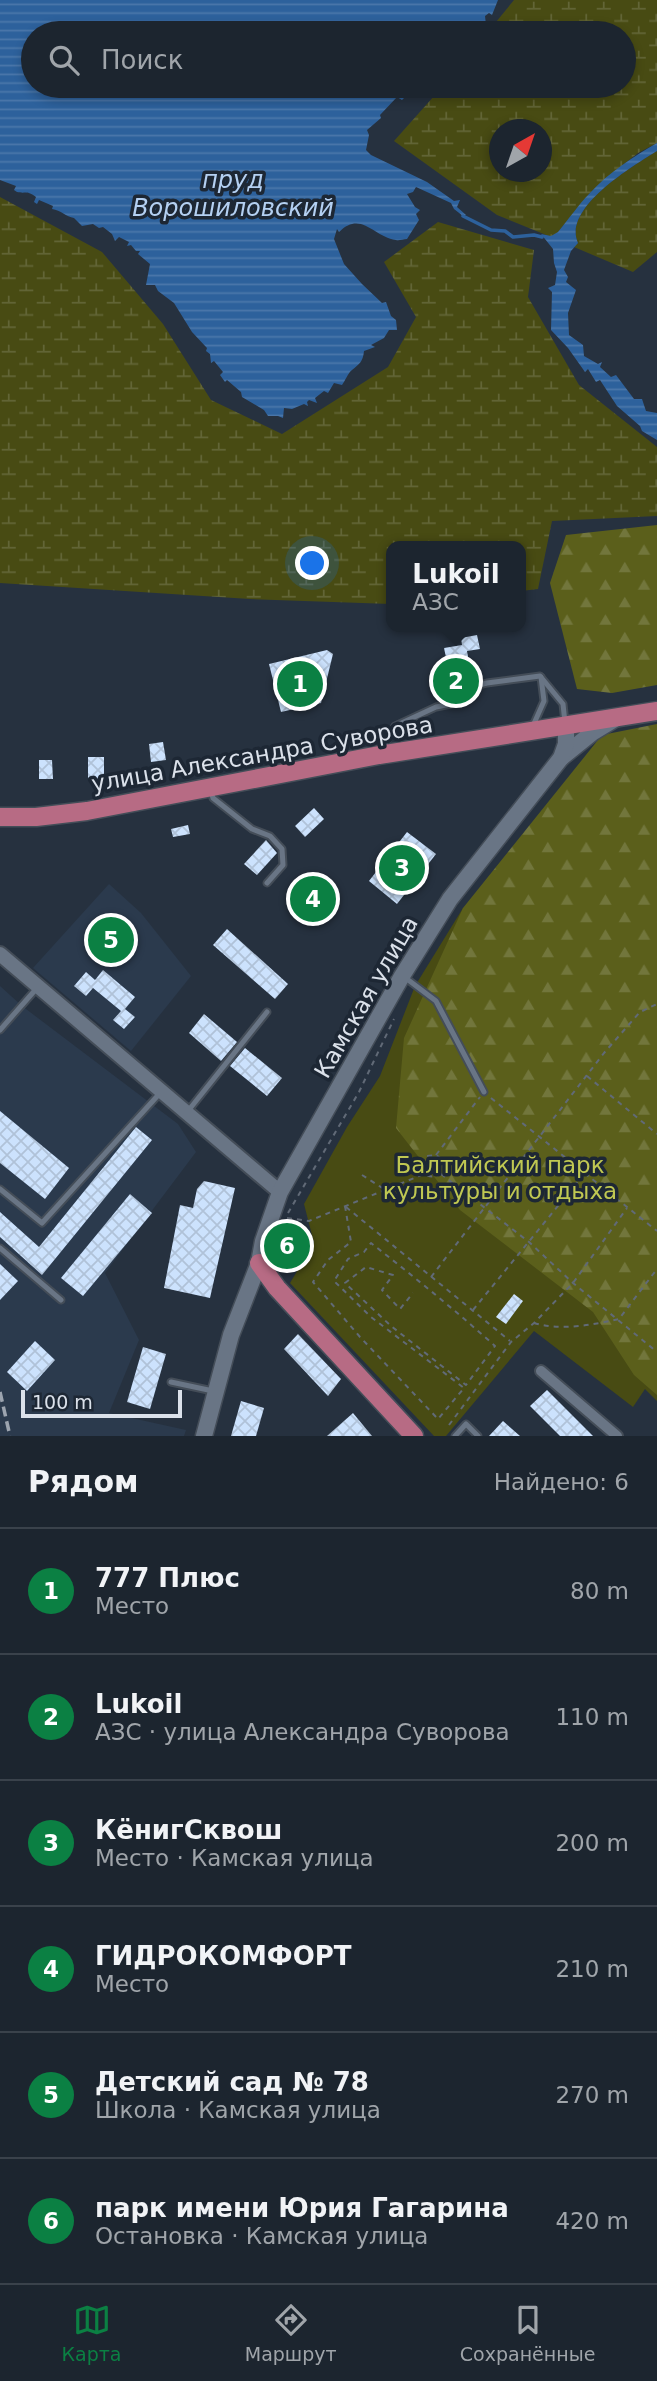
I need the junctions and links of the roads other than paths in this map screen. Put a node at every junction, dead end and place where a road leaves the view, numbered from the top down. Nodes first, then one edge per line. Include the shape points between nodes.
1 (540, 676) junction
2 (468, 688) dead end
3 (456, 703) dead end
4 (657, 711) edge
5 (617, 718) junction
6 (566, 727) junction
7 (531, 730) junction
8 (379, 755) junction
9 (561, 758) junction
10 (211, 788) junction
11 (0, 817) edge
12 (267, 883) dead end
13 (0, 954) edge
14 (402, 976) junction
15 (38, 986) junction
16 (267, 1012) dead end
17 (0, 1030) edge
18 (161, 1091) junction
19 (484, 1092) road end
20 (186, 1113) junction
21 (0, 1189) edge
22 (280, 1192) junction
23 (0, 1248) edge
24 (259, 1263) junction
25 (61, 1300) dead end
26 (541, 1371) dead end
27 (171, 1382) dead end
28 (216, 1392) junction
29 (204, 1436) edge
30 (414, 1436) edge
31 (454, 1436) edge
32 (478, 1436) edge
33 (617, 1436) edge

1 - 2 lane
1 - 6 lane via 563,704
1 - 7 lane via 544,701
3 - 8 lane via 394,726
4 - 5 main road, улица Александра Суворова
5 - 6 main road, улица Александра Суворова
5 - 9 main road
6 - 7 main road, улица Александра Суворова
6 - 9 main road, Камская улица
7 - 8 main road, улица Александра Суворова
8 - 10 main road, улица Александра Суворова
9 - 14 main road, Камская улица via 450,899
10 - 11 main road, улица Александра Суворова via 87,811
10 - 12 lane via 213,798 282,849 283,865
13 - 15 street
14 - 19 lane via 436,1001
14 - 22 main road, Камская улица
15 - 17 lane
15 - 18 street
16 - 20 lane
18 - 20 street
18 - 21 lane via 42,1223
20 - 22 street
22 - 24 main road, Камская улица
23 - 25 lane
24 - 28 main road, Камская улица via 237,1316
24 - 30 main road
26 - 33 street
27 - 28 lane
28 - 29 main road, Камская улица
31 - 32 lane via 466,1424

